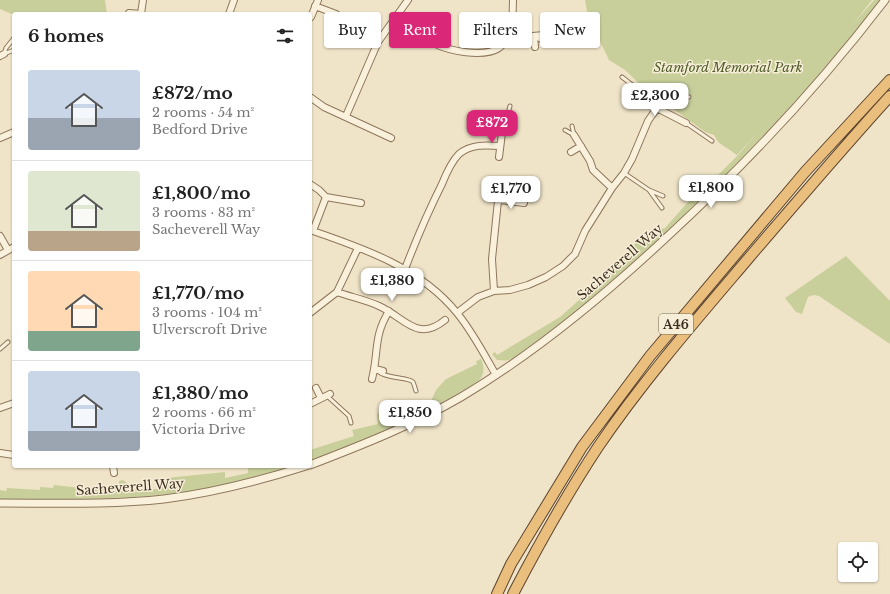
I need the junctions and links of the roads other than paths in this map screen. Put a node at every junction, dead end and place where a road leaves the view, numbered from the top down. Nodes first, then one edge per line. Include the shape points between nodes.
1 (143, 0) edge
2 (233, 0) edge
3 (318, 0) edge
4 (408, 0) edge
5 (513, 0) edge
6 (885, 0) edge
7 (315, 6) junction
8 (141, 12) edge
9 (229, 12) edge
10 (331, 12) edge
11 (399, 12) edge
12 (513, 12) edge
13 (312, 15) edge
14 (389, 26) edge
15 (540, 36) edge
16 (534, 37) junction
17 (381, 38) edge
18 (12, 40) edge
19 (540, 40) edge
20 (535, 47) dead end
21 (375, 48) edge
22 (446, 48) edge
23 (496, 48) edge
24 (12, 51) edge
25 (2, 55) edge
26 (622, 77) dead end
27 (890, 80) edge
28 (640, 91) joint
29 (890, 96) edge
30 (689, 97) dead end
31 (312, 98) edge
32 (510, 106) dead end
33 (659, 109) junction
34 (346, 116) junction
35 (686, 123) joint
36 (572, 126) dead end
37 (565, 130) dead end
38 (12, 133) edge
39 (502, 133) joint
40 (574, 135) junction
41 (0, 138) edge
42 (391, 138) dead end
43 (712, 141) dead end
44 (500, 146) junction
45 (580, 146) junction
46 (571, 152) dead end
47 (499, 157) dead end
48 (624, 173) junction
49 (312, 185) edge
50 (612, 188) junction
51 (649, 190) junction
52 (499, 191) dead end
53 (529, 191) dead end
54 (663, 196) dead end
55 (326, 197) junction
56 (499, 200) junction
57 (521, 202) joint
58 (361, 203) dead end
59 (662, 208) dead end
60 (312, 230) edge
61 (0, 236) edge
62 (12, 248) edge
63 (358, 248) junction
64 (8, 250) junction
65 (0, 255) edge
66 (405, 269) junction
67 (494, 291) junction
68 (338, 292) junction
69 (389, 310) junction
70 (312, 312) edge
71 (457, 313) junction
72 (445, 320) dead end
73 (438, 326) junction
74 (442, 333) dead end
75 (8, 342) dead end
76 (0, 349) edge
77 (374, 369) junction
78 (383, 370) dead end
79 (496, 375) junction
80 (372, 379) dead end
81 (316, 388) dead end
82 (416, 391) dead end
83 (326, 396) junction
84 (312, 403) edge
85 (12, 404) edge
86 (0, 408) edge
87 (351, 423) dead end
88 (0, 453) edge
89 (12, 455) edge
90 (312, 463) edge
91 (113, 468) edge
92 (299, 468) edge
93 (114, 473) dead end
94 (0, 503) edge
95 (497, 594) edge
96 (513, 594) edge

1 - 8 street
2 - 9 street
3 - 7 street
4 - 11 street
5 - 12 street
6 - 79 street, Sacheverell Way via 815,86 702,204 647,256 582,311
7 - 10 street
7 - 13 street
14 - 17 street
15 - 16 street
16 - 19 lane
16 - 20 street
18 - 25 lane
21 - 34 street
22 - 23 street via 482,53
24 - 25 lane
26 - 28 lane
27 - 95 highway, A46 via 805,172 650,356 578,453
28 - 33 street
29 - 96 highway, A46 via 829,163 641,388 569,493 534,552
30 - 33 lane via 672,98
31 - 34 street
32 - 39 lane
33 - 35 street
33 - 48 street via 648,121
34 - 42 street
35 - 43 lane
36 - 40 lane
37 - 40 lane
38 - 41 street
39 - 44 street
40 - 45 street
44 - 47 street
44 - 66 street via 472,147 459,154 436,196
45 - 46 street
45 - 50 street via 593,170
48 - 50 street
48 - 51 lane
49 - 55 street
50 - 67 street via 574,254 563,266 528,285
51 - 54 lane
51 - 59 lane
52 - 56 street
53 - 57 lane
55 - 58 street
55 - 60 street
56 - 57 street
56 - 67 street via 492,259
60 - 63 street
61 - 64 street
62 - 64 street
63 - 66 street
63 - 68 street
64 - 65 street
66 - 71 street via 434,289
67 - 71 street via 478,297
68 - 69 street
68 - 70 street
69 - 73 street via 409,326 429,329
69 - 77 street via 378,333
71 - 79 street
72 - 73 street
73 - 74 street
75 - 76 lane
77 - 78 street
77 - 80 street
77 - 82 lane via 385,376 409,378
79 - 90 street, Sacheverell Way via 461,397 392,432
81 - 83 street
83 - 84 street
83 - 87 lane via 349,416
85 - 86 street
88 - 89 street
91 - 93 street
92 - 94 street, Sacheverell Way via 223,490 164,499 108,503

